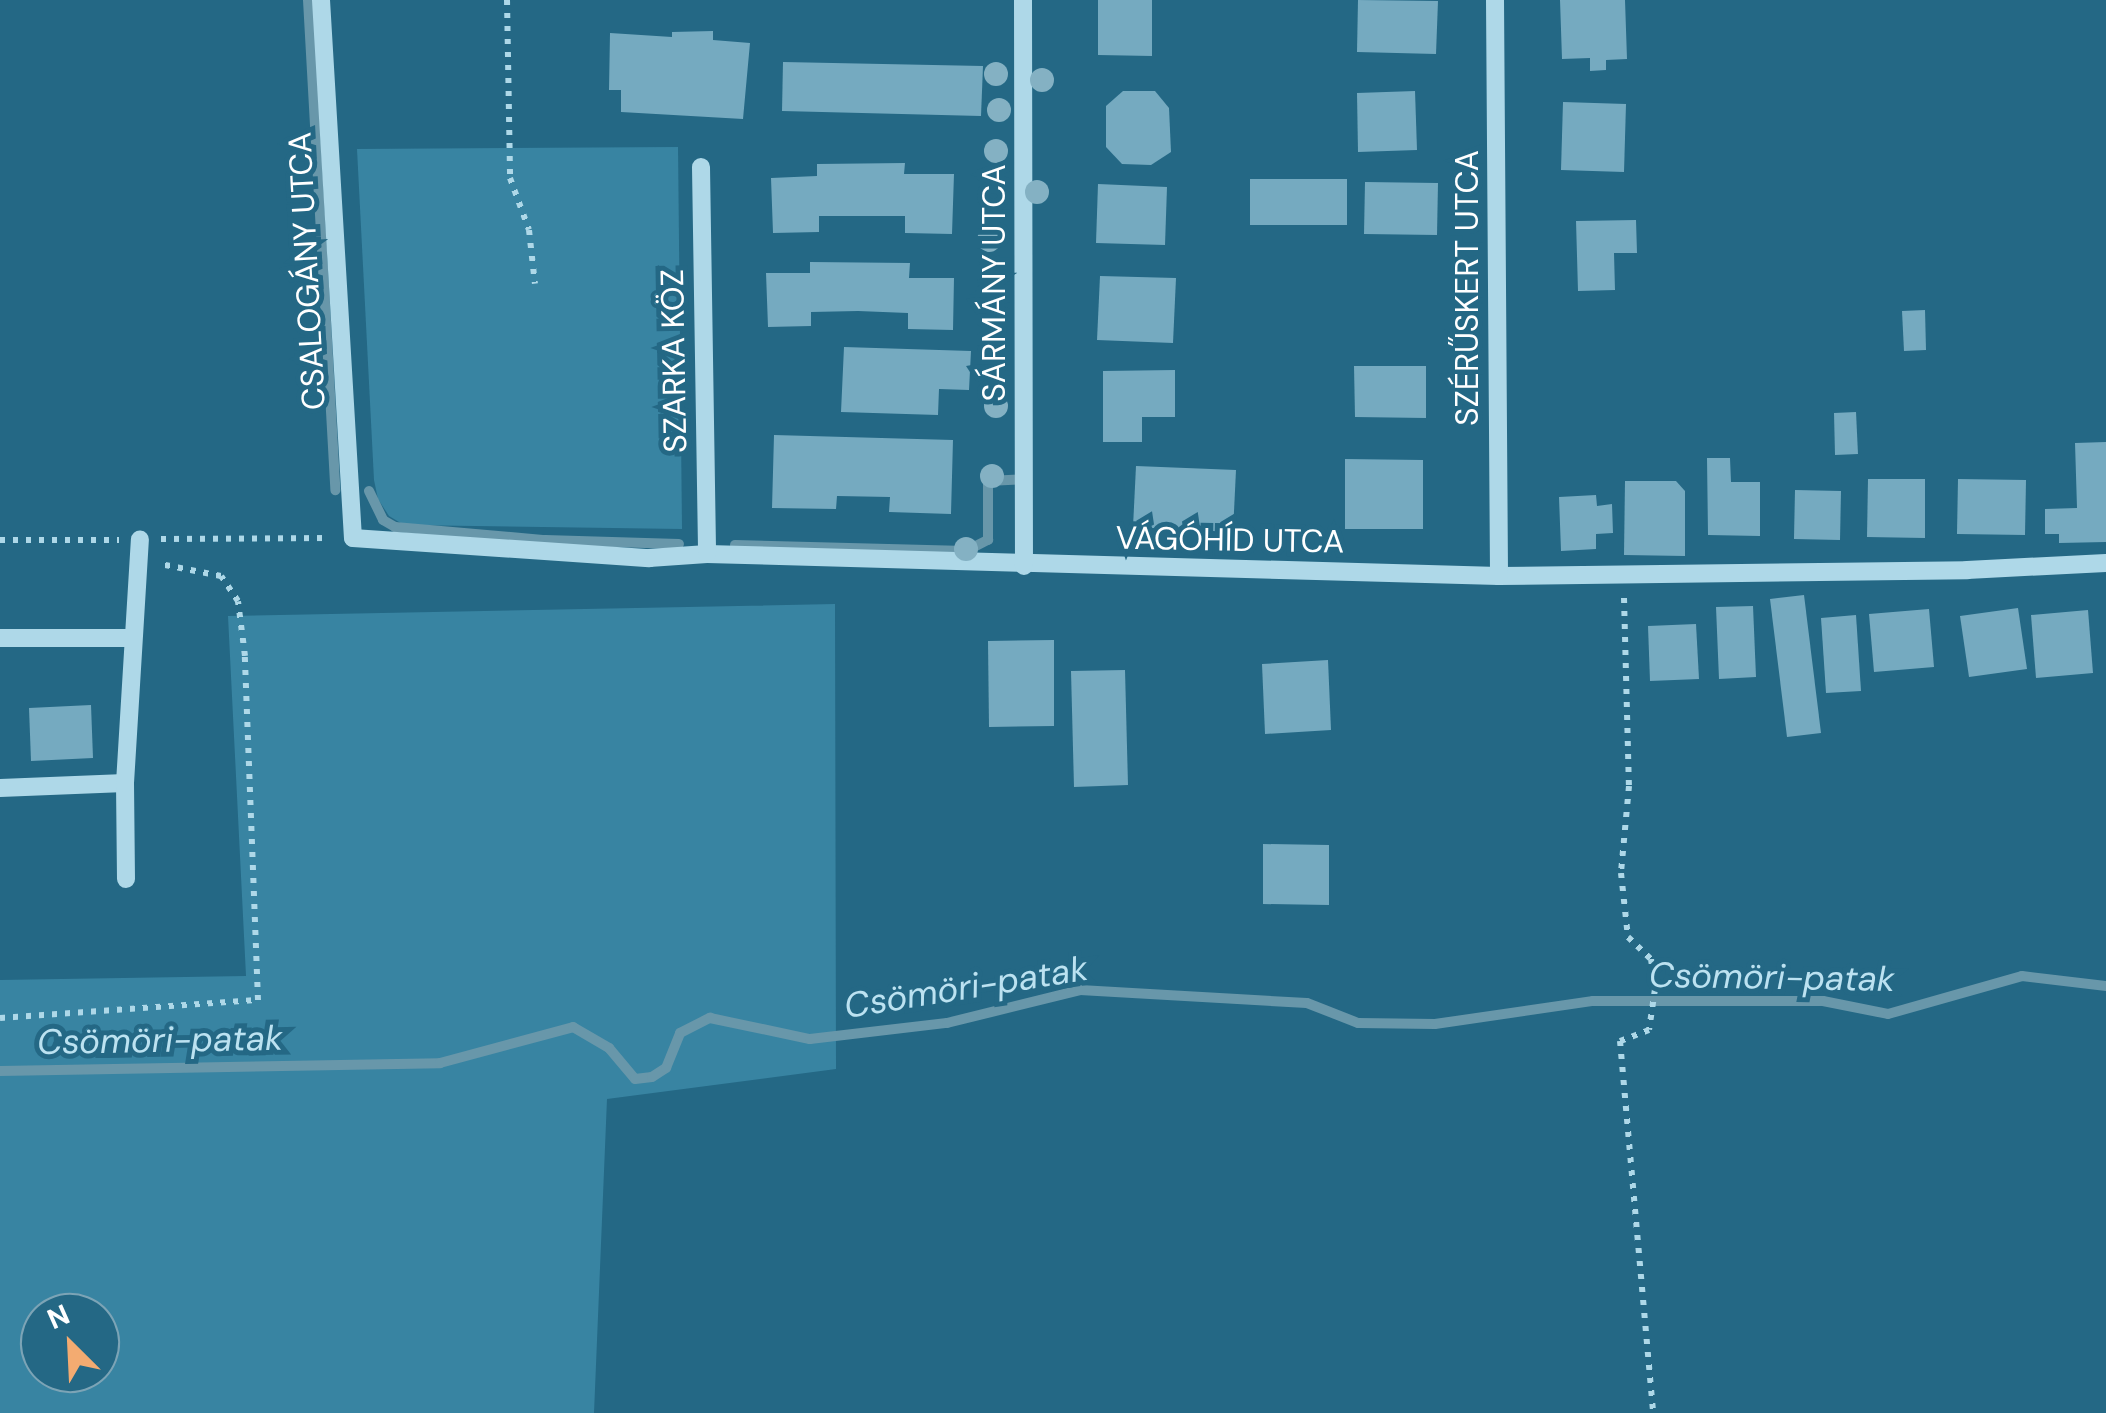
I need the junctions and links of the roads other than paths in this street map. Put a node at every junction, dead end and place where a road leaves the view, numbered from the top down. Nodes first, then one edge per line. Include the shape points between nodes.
1 (321, 0) edge
2 (1023, 0) edge
3 (1495, 0) edge
4 (700, 167) dead end
5 (353, 538) joint
6 (140, 540) road end
7 (707, 554) junction
8 (2106, 563) edge
9 (1024, 566) junction
10 (1499, 576) junction
11 (0, 638) edge
12 (132, 638) junction
13 (126, 783) junction
14 (0, 788) edge
15 (126, 879) dead end

1 - 5 street, CSALOGÁNY UTCA
2 - 9 street, SÁRMÁNY UTCA
3 - 10 street, SZÉRŰSKERT UTCA
4 - 7 street, SZARKA KÖZ
5 - 7 street, VÁGÓHÍD UTCA via 649,558
6 - 12 street
7 - 9 street, VÁGÓHÍD UTCA
8 - 10 street, VÁGÓHÍD UTCA
9 - 10 street, VÁGÓHÍD UTCA
11 - 12 street
12 - 13 street
13 - 14 street
13 - 15 street

